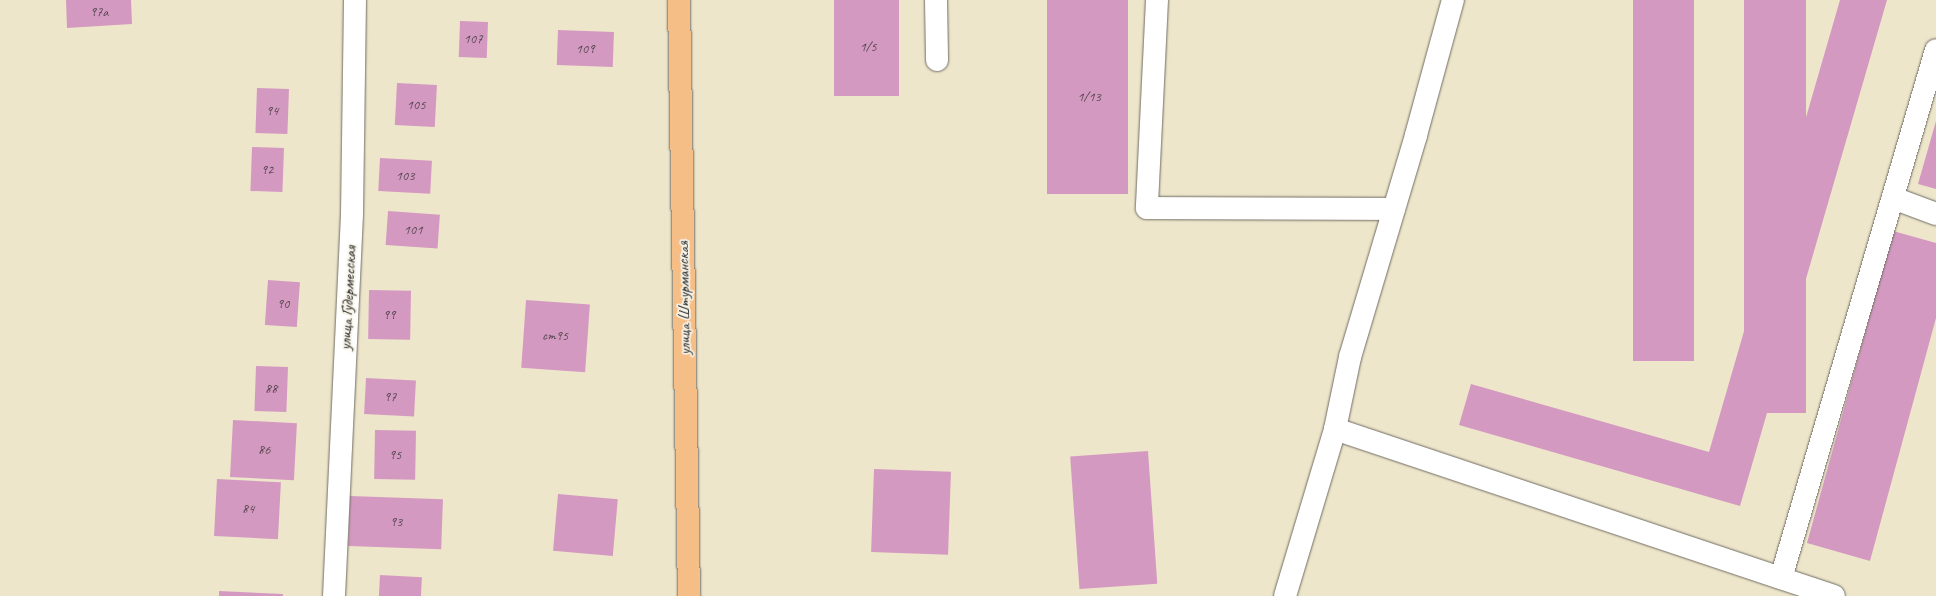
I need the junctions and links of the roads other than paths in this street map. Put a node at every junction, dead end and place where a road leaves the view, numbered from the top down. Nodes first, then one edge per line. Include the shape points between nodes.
1 (356, 0) edge
2 (679, 0) edge
3 (936, 0) edge
4 (1157, 0) edge
5 (1453, 0) edge
6 (1936, 50) edge
7 (936, 60) dead end
8 (1893, 198) junction
9 (1394, 209) junction
10 (1936, 214) edge
11 (1335, 429) junction
12 (1781, 578) junction
13 (334, 596) edge
14 (689, 596) edge
15 (1285, 596) edge
16 (1834, 596) edge

1 - 13 street, улица Гудермесская via 352,214
2 - 14 main road, улица Штурманская
3 - 7 street
4 - 9 street via 1147,208
5 - 9 street
6 - 8 street
8 - 10 street
8 - 12 street
9 - 11 street via 1350,357
11 - 12 street
11 - 15 street
12 - 16 street

